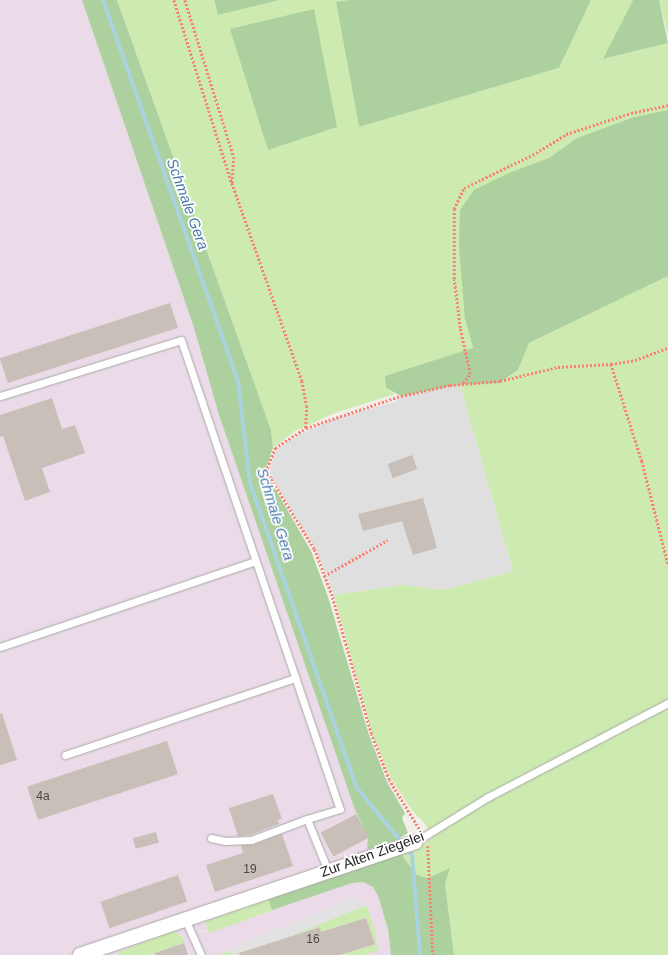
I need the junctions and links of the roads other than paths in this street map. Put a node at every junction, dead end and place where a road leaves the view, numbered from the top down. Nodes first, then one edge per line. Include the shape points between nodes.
1 (0, 396) edge
2 (255, 561) junction
3 (0, 647) edge
4 (295, 678) junction
5 (668, 703) edge
6 (65, 755) dead end
7 (307, 820) junction
8 (211, 838) dead end
9 (419, 839) joint
10 (328, 871) junction
11 (185, 919) junction
12 (105, 951) edge
13 (80, 955) edge
14 (201, 955) edge

1 - 2 lane via 181,340
2 - 3 lane
2 - 4 lane
4 - 6 lane
4 - 7 lane via 340,809
5 - 9 lane, Zur Alten Ziegelei via 488,797
7 - 8 lane via 250,840 224,841
7 - 10 lane
9 - 10 street, Zur Alten Ziegelei
10 - 11 street, Zur Alten Ziegelei
11 - 12 street, Zur Alten Ziegelei
11 - 14 lane
12 - 13 street, Zur Alten Ziegelei

